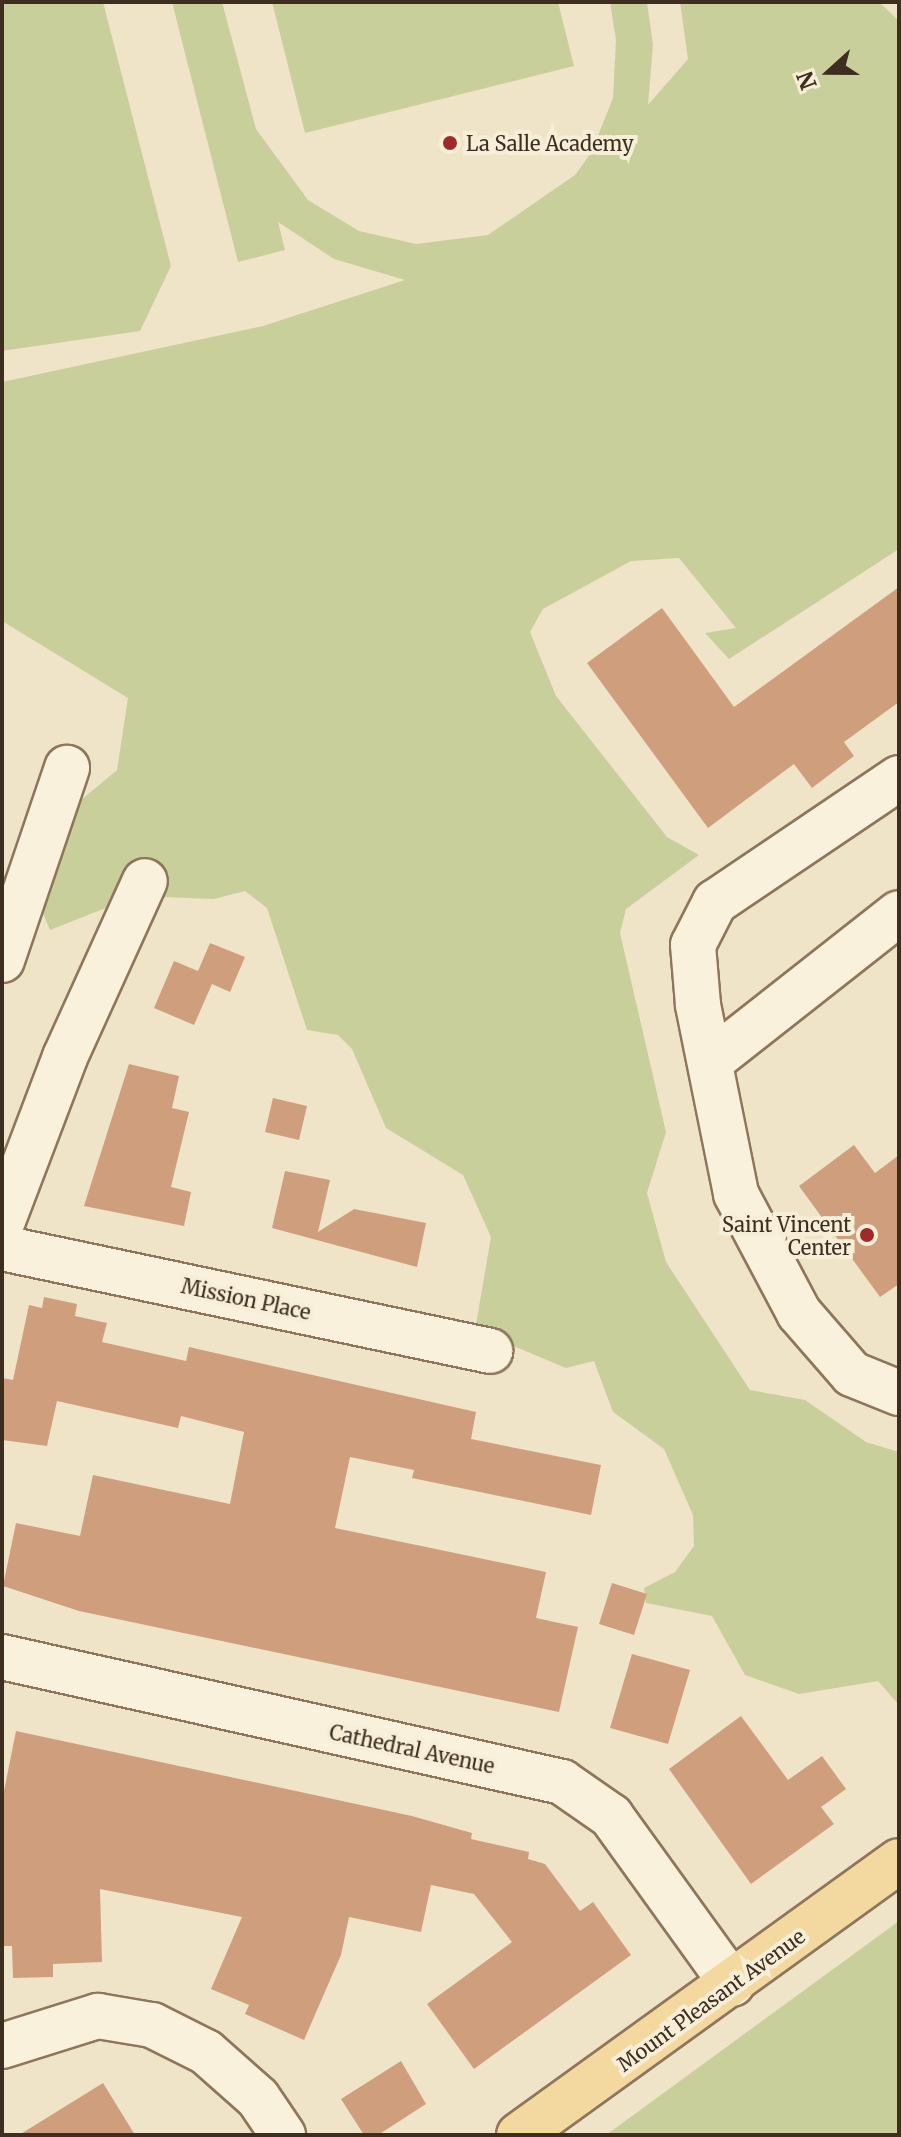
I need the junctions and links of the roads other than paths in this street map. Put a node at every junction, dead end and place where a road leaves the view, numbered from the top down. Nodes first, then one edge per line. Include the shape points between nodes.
1 (67, 768) dead end
2 (899, 778) edge
3 (13, 880) edge
4 (145, 881) dead end
5 (899, 913) edge
6 (2, 960) edge
7 (711, 1061) junction
8 (2, 1223) edge
9 (2, 1248) edge
10 (490, 1351) dead end
11 (899, 1393) edge
12 (2, 1657) edge
13 (899, 1861) edge
14 (732, 1984) junction
15 (2, 2046) edge
16 (283, 2135) edge
17 (519, 2135) edge

1 - 3 street
2 - 7 street via 715,902 693,945
3 - 6 street
4 - 8 street via 65,1057
5 - 7 street
7 - 11 street via 736,1194 799,1313 852,1374
9 - 10 street, Mission Place
12 - 14 street, Cathedral Avenue via 562,1782 611,1816
13 - 14 main road, Mount Pleasant Avenue
14 - 17 main road, Mount Pleasant Avenue
15 - 16 street via 98,2016 152,2025 206,2052 258,2098

